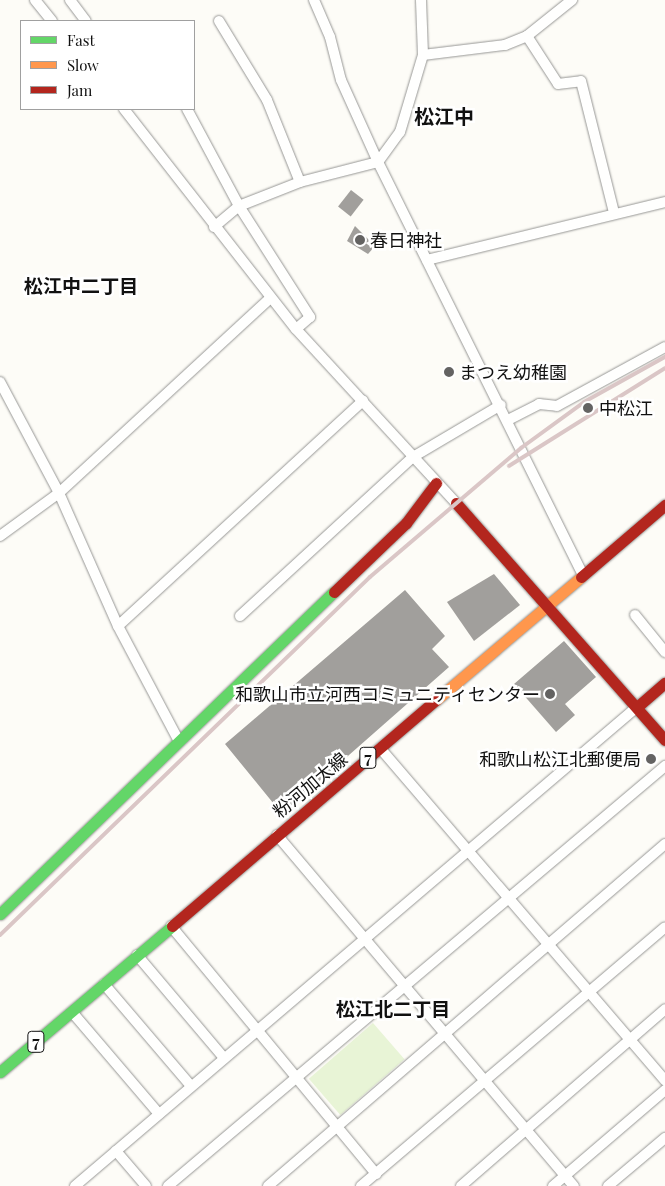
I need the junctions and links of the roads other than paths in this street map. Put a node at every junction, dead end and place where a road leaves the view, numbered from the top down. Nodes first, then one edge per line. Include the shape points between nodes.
1 (35, 0) edge
2 (70, 0) edge
3 (421, 0) edge
4 (572, 0) edge
5 (317, 1) edge
6 (51, 20) edge
7 (85, 20) edge
8 (219, 21) dead end
9 (526, 36) junction
10 (423, 55) junction
11 (125, 110) edge
12 (188, 110) edge
13 (378, 162) junction
14 (300, 182) junction
15 (665, 202) edge
16 (239, 206) junction
17 (614, 212) junction
18 (214, 226) junction
19 (427, 260) junction
20 (270, 298) junction
21 (296, 328) junction
22 (665, 347) edge
23 (0, 382) edge
24 (363, 401) junction
25 (501, 405) junction
26 (508, 420) junction
27 (413, 457) junction
28 (436, 483) junction
29 (59, 493) junction
30 (456, 503) joint
31 (665, 505) edge
32 (0, 536) edge
33 (583, 575) junction
34 (548, 605) junction
35 (635, 615) dead end
36 (240, 616) dead end
37 (118, 626) junction
38 (665, 652) edge
39 (665, 684) edge
40 (637, 707) junction
41 (665, 740) edge
42 (179, 741) junction
43 (380, 748) junction
44 (665, 766) edge
45 (277, 835) junction
46 (665, 844) edge
47 (466, 851) junction
48 (508, 898) junction
49 (0, 914) edge
50 (171, 926) junction
51 (665, 927) edge
52 (363, 939) junction
53 (547, 944) junction
54 (137, 956) junction
55 (104, 984) junction
56 (404, 988) junction
57 (589, 991) junction
58 (665, 1009) edge
59 (72, 1012) junction
60 (256, 1030) junction
61 (444, 1035) junction
62 (630, 1039) junction
63 (224, 1058) junction
64 (0, 1072) edge
65 (296, 1078) junction
66 (665, 1080) edge
67 (484, 1081) junction
68 (191, 1086) junction
69 (665, 1090) edge
70 (159, 1114) junction
71 (336, 1126) junction
72 (525, 1129) junction
73 (665, 1138) edge
74 (116, 1151) junction
75 (376, 1174) junction
76 (565, 1175) junction
77 (75, 1186) edge
78 (146, 1186) edge
79 (168, 1186) edge
80 (268, 1186) edge
81 (361, 1186) edge
82 (461, 1186) edge
83 (553, 1186) edge
84 (574, 1186) edge
85 (608, 1186) edge

1 - 6 street
2 - 7 street
3 - 10 street
4 - 9 street
5 - 13 street via 340,80
8 - 14 street via 267,100
9 - 10 street via 505,45
9 - 17 street via 558,84 581,81
10 - 13 street via 400,132
11 - 18 street
12 - 16 street
13 - 14 street
13 - 19 street
14 - 16 street
15 - 17 street
16 - 18 street
16 - 21 street via 310,317
17 - 19 street
18 - 20 street
19 - 25 street
20 - 21 street
20 - 29 street
21 - 24 street
22 - 26 street via 558,406 539,404
23 - 29 street
24 - 27 street
24 - 37 street
25 - 26 street
25 - 27 street
26 - 33 street
27 - 28 street
27 - 36 street
28 - 30 street
28 - 42 street via 406,523
29 - 32 street
29 - 37 street
30 - 34 street
31 - 33 street, 粉河加太線 / 7
33 - 34 street, 粉河加太線 / 7
34 - 40 street
34 - 43 street, 粉河加太線 / 7
35 - 38 street
37 - 42 street
39 - 40 street
40 - 41 street
40 - 47 street
42 - 49 street
43 - 45 street, 粉河加太線 / 7
43 - 47 street
44 - 48 street
45 - 50 street, 粉河加太線 / 7
45 - 52 street
46 - 53 street
47 - 48 street
47 - 52 street
48 - 53 street
48 - 56 street
50 - 54 street, 粉河加太線 / 7
50 - 60 street
51 - 57 street
52 - 56 street
52 - 60 street
53 - 57 street
53 - 61 street
54 - 55 street, 粉河加太線 / 7
54 - 63 street
55 - 59 street, 粉河加太線 / 7
55 - 68 street
56 - 61 street
56 - 65 street
57 - 62 street
57 - 67 street
58 - 62 street
59 - 64 street, 粉河加太線 / 7
59 - 70 street
60 - 63 street
60 - 65 street
61 - 67 street
61 - 71 street
62 - 66 street
62 - 72 street
63 - 68 street
65 - 71 street
65 - 79 street
67 - 72 street
67 - 75 street
68 - 70 street
69 - 76 street
70 - 74 street
71 - 75 street
71 - 80 street
72 - 76 street
72 - 82 street
73 - 85 street
74 - 77 street
74 - 78 street
75 - 81 street
76 - 83 street
76 - 84 street

